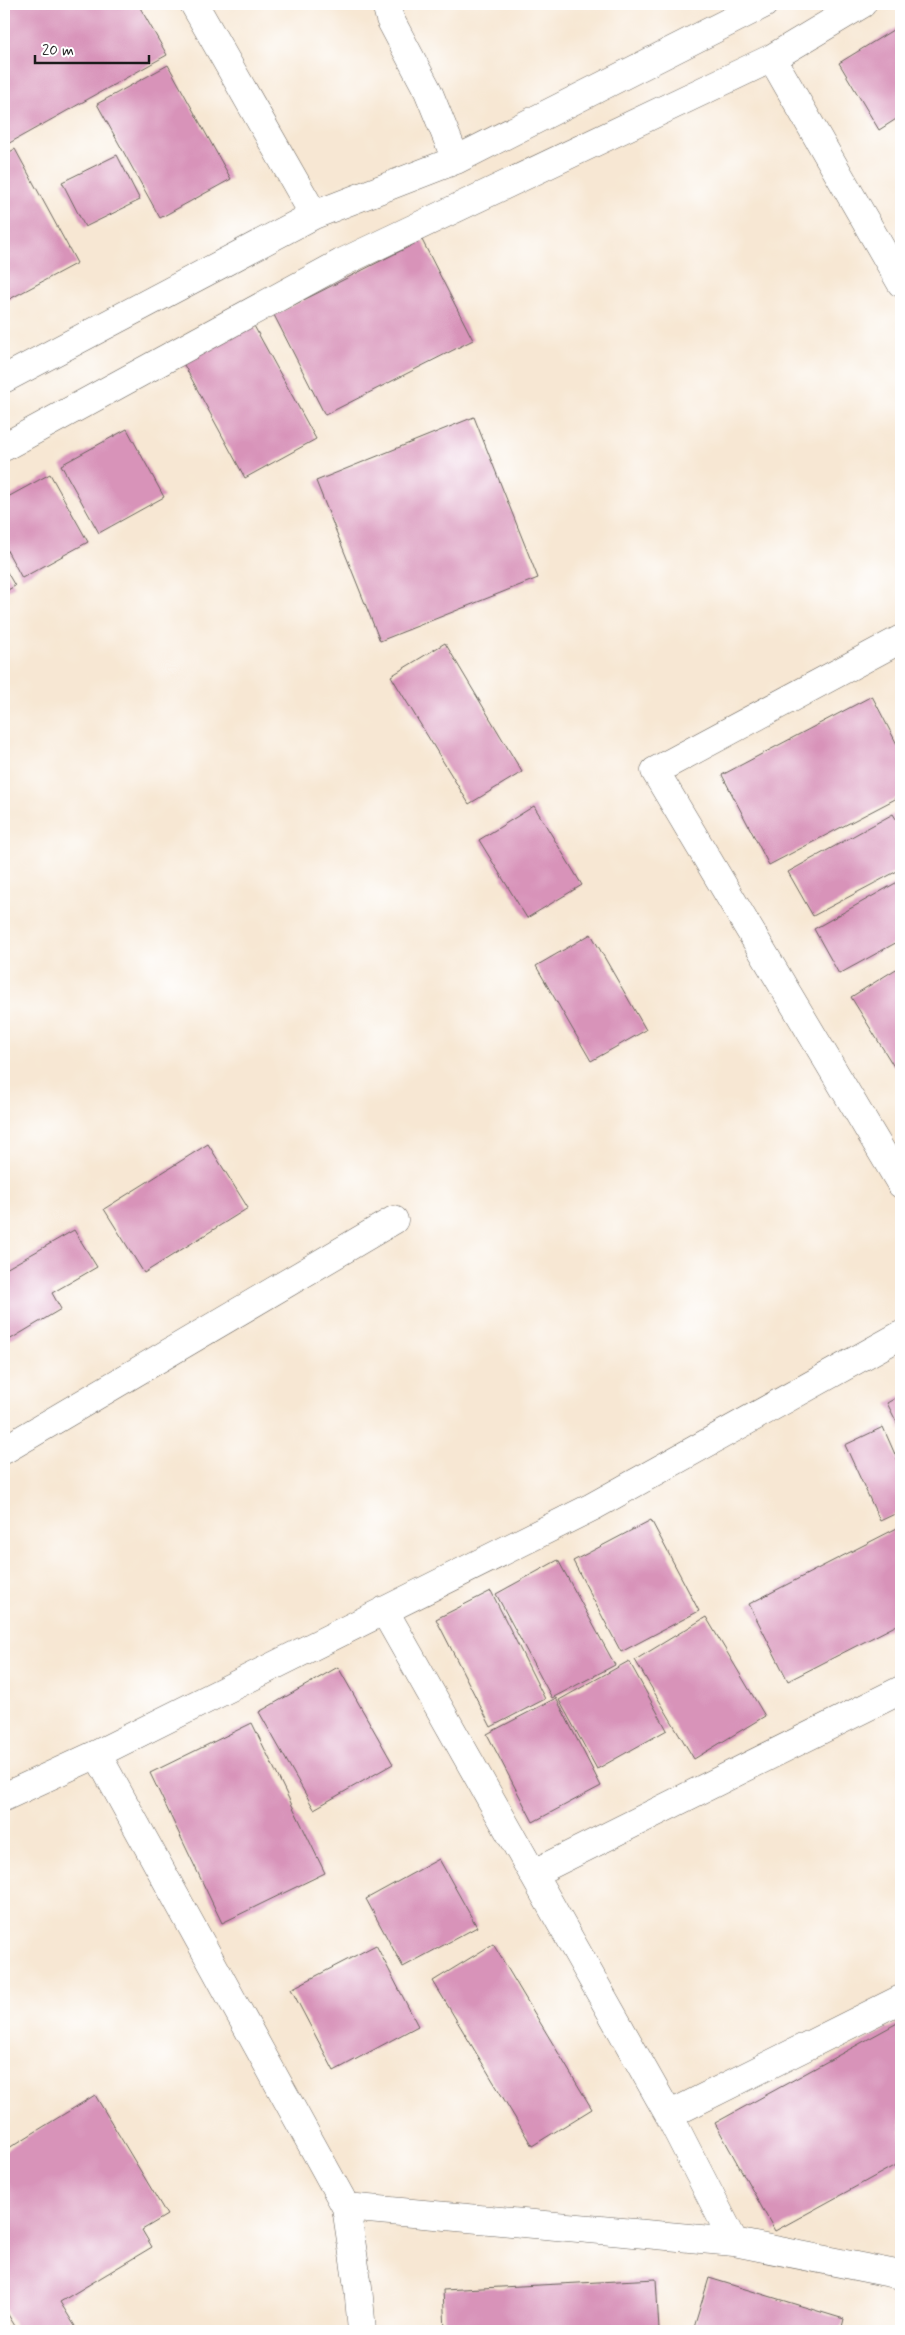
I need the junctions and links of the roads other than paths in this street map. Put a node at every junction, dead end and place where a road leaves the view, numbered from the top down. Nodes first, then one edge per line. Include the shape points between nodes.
1 (194, 4) edge
2 (386, 4) edge
3 (764, 4) edge
4 (862, 4) edge
5 (772, 58) junction
6 (456, 160) junction
7 (314, 215) junction
8 (901, 283) edge
9 (4, 379) edge
10 (4, 447) edge
11 (901, 639) edge
12 (901, 1184) edge
13 (394, 1220) dead end
14 (901, 1335) edge
15 (4, 1450) edge
16 (384, 1610) junction
17 (901, 1690) edge
18 (97, 1754) junction
19 (4, 1797) edge
20 (534, 1873) junction
21 (901, 2000) edge
22 (669, 2115) junction
23 (346, 2207) junction
24 (734, 2242) junction
25 (901, 2275) edge
26 (362, 2331) edge

1 - 7 street
2 - 6 street via 390,19 428,91
3 - 6 street
4 - 5 street
5 - 8 street
5 - 10 street via 341,263
6 - 7 street
7 - 9 street
11 - 12 street via 655,771
13 - 15 street
14 - 16 street via 592,1507
16 - 18 street
16 - 20 street
17 - 20 street
18 - 19 street
18 - 23 street
20 - 22 street
21 - 22 street
22 - 24 street
23 - 24 street
23 - 26 street
24 - 25 street

